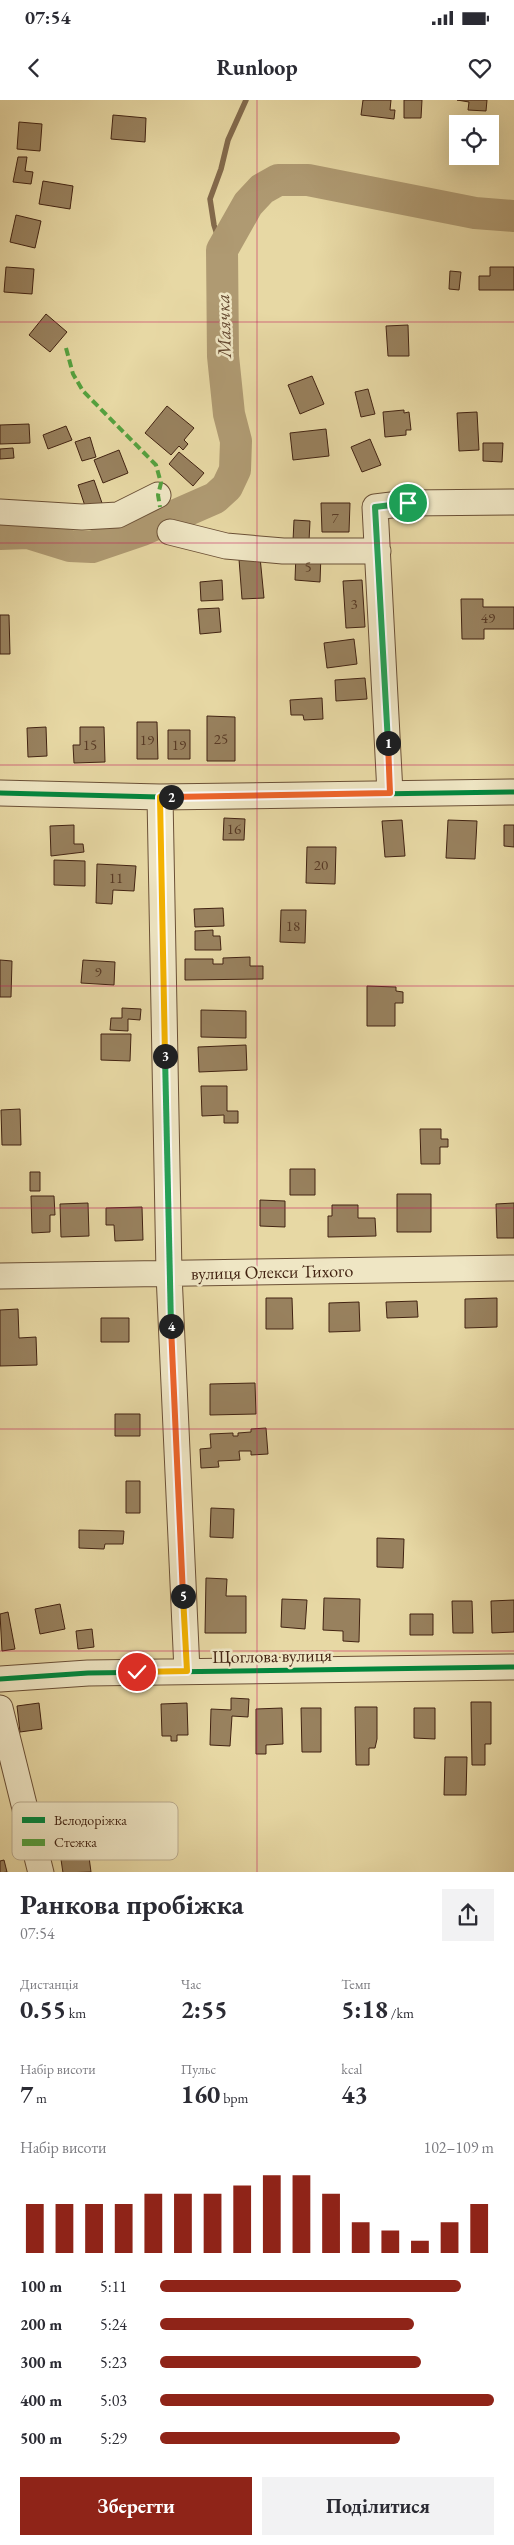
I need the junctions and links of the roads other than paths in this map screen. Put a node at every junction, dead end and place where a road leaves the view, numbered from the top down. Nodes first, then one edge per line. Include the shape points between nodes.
1 (158, 495) dead end
2 (514, 502) edge
3 (0, 512) edge
4 (170, 532) dead end
5 (378, 551) junction
6 (514, 792) edge
7 (0, 793) edge
8 (390, 793) junction
9 (160, 797) junction
10 (514, 1268) edge
11 (168, 1274) junction
12 (0, 1276) edge
13 (514, 1667) edge
14 (187, 1671) junction
15 (0, 1679) edge
16 (0, 1708) edge
17 (24, 1802) edge

1 - 3 street via 118,515 82,517
2 - 5 street via 408,503 375,507
4 - 5 street via 226,546
5 - 8 street
6 - 8 street
7 - 9 street
8 - 9 street
9 - 11 street
10 - 11 street, вулиця Олекси Тихого
11 - 12 street, вулиця Олекси Тихого
11 - 14 street
13 - 14 street, Щоглова вулиця
14 - 15 street, Щоглова вулиця
16 - 17 street

